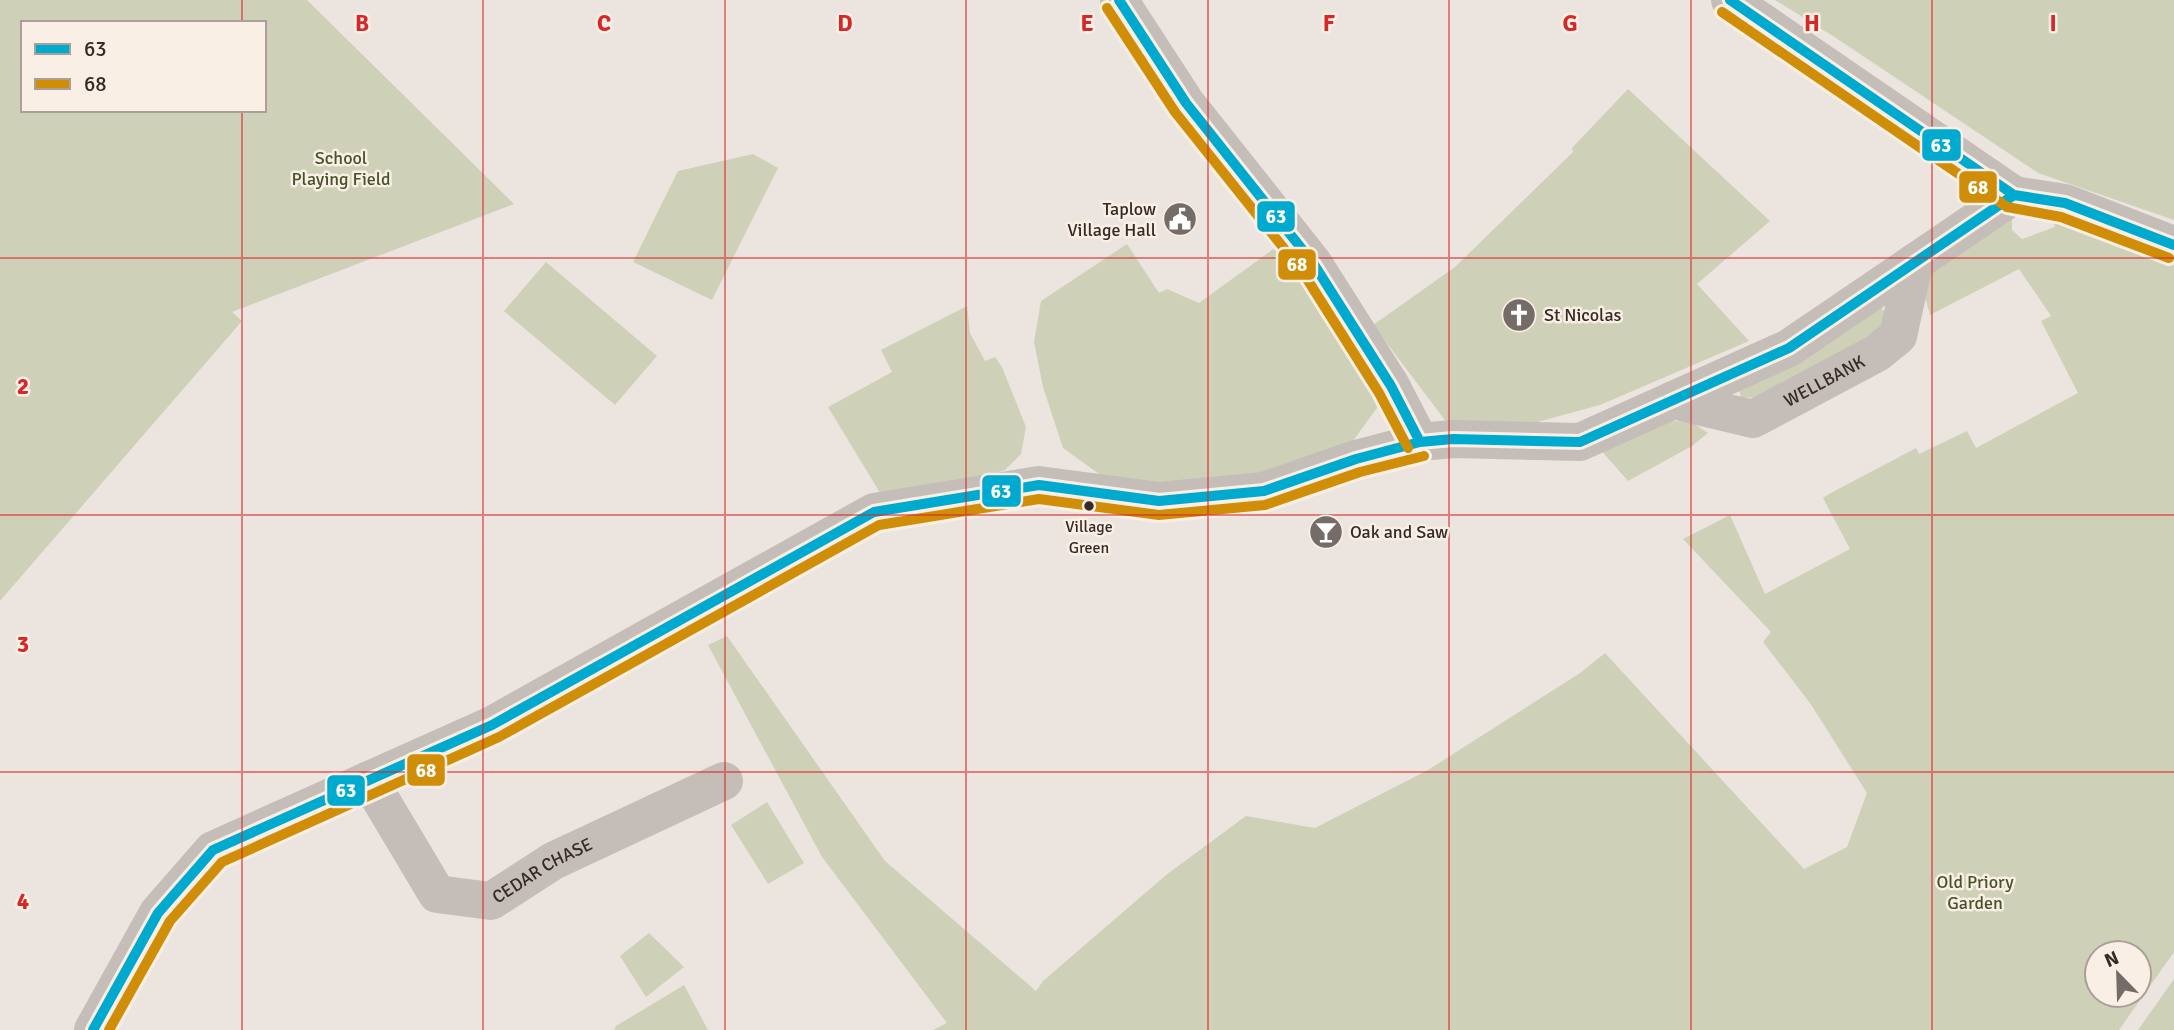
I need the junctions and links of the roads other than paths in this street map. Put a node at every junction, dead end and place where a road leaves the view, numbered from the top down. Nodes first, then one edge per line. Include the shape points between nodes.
1 (1119, 0) edge
2 (1730, 0) edge
3 (2014, 195) junction
4 (2174, 245) edge
5 (1914, 263) junction
6 (1673, 400) junction
7 (1420, 442) junction
8 (369, 780) junction
9 (724, 781) dead end
10 (93, 1030) edge

1 - 7 street via 1192,112 1313,263 1391,386
2 - 3 street
3 - 4 street via 2065,203
3 - 5 street
5 - 6 street via 1789,348
5 - 6 street, WELLBANK via 1898,336 1877,353 1753,419
6 - 7 street via 1580,442
7 - 8 street via 1264,491 1159,501 1039,485 874,512 492,725
8 - 9 street, CEDAR CHASE via 438,894 491,901 554,861
8 - 10 street via 213,850 158,913

